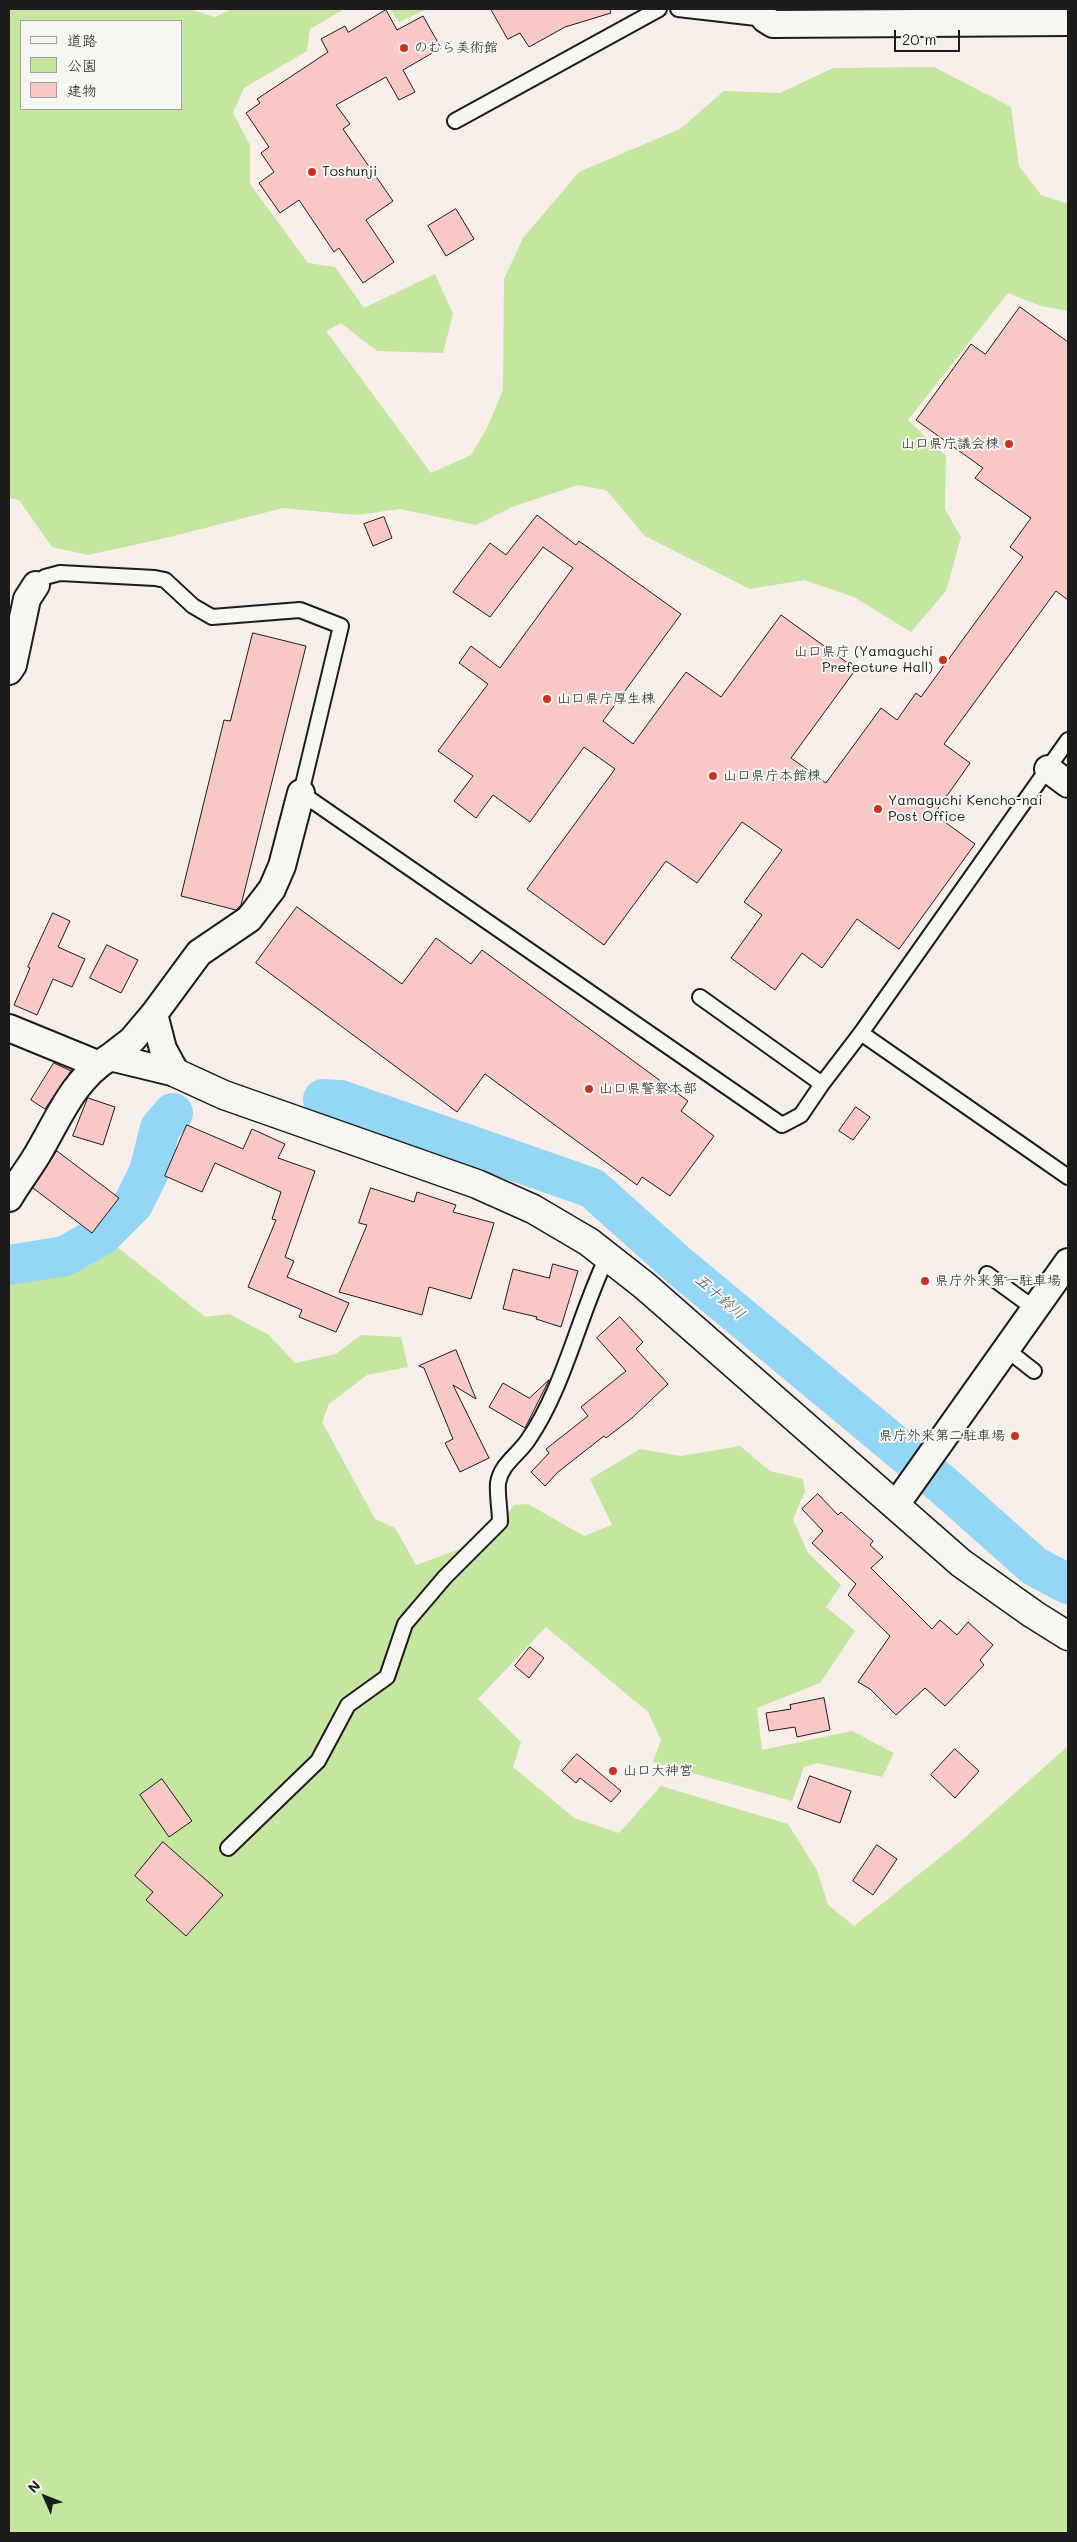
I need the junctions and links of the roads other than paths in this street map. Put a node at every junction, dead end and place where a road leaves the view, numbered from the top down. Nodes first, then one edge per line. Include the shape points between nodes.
1 (659, 9) edge
2 (678, 9) edge
3 (762, 14) edge
4 (1068, 22) edge
5 (455, 121) dead end
6 (36, 585) joint
7 (9, 671) edge
8 (1068, 740) edge
9 (1058, 776) edge
10 (301, 793) junction
11 (700, 997) dead end
12 (154, 1014) junction
13 (9, 1028) edge
14 (861, 1032) junction
15 (104, 1060) junction
16 (176, 1074) junction
17 (822, 1084) junction
18 (1068, 1177) edge
19 (9, 1198) edge
20 (607, 1257) junction
21 (1068, 1262) edge
22 (987, 1274) dead end
23 (1036, 1309) junction
24 (1006, 1349) junction
25 (1034, 1371) dead end
26 (896, 1506) junction
27 (1068, 1636) edge
28 (228, 1848) dead end

1 - 5 lane
2 - 3 lane
3 - 4 street via 773,24
6 - 7 street via 27,599
6 - 10 lane via 60,573 155,578 165,580 193,606 212,617 300,610 341,626
8 - 9 lane
9 - 14 lane
10 - 12 street via 282,866 272,889 249,919 199,953
10 - 17 lane via 782,1125 801,1115
11 - 17 lane
12 - 15 street via 132,1040
12 - 16 street via 163,1049
13 - 15 street
14 - 17 lane
14 - 18 lane
15 - 16 street
15 - 19 street via 71,1094
16 - 20 street via 224,1095 477,1184 533,1209 589,1242
20 - 26 street via 645,1286
20 - 28 lane via 550,1400 528,1441 506,1463 498,1483 500,1522 445,1577 405,1624 386,1677 348,1705 318,1761
21 - 23 street
22 - 23 lane
23 - 24 street
24 - 25 lane
24 - 26 street
26 - 27 street via 961,1563

